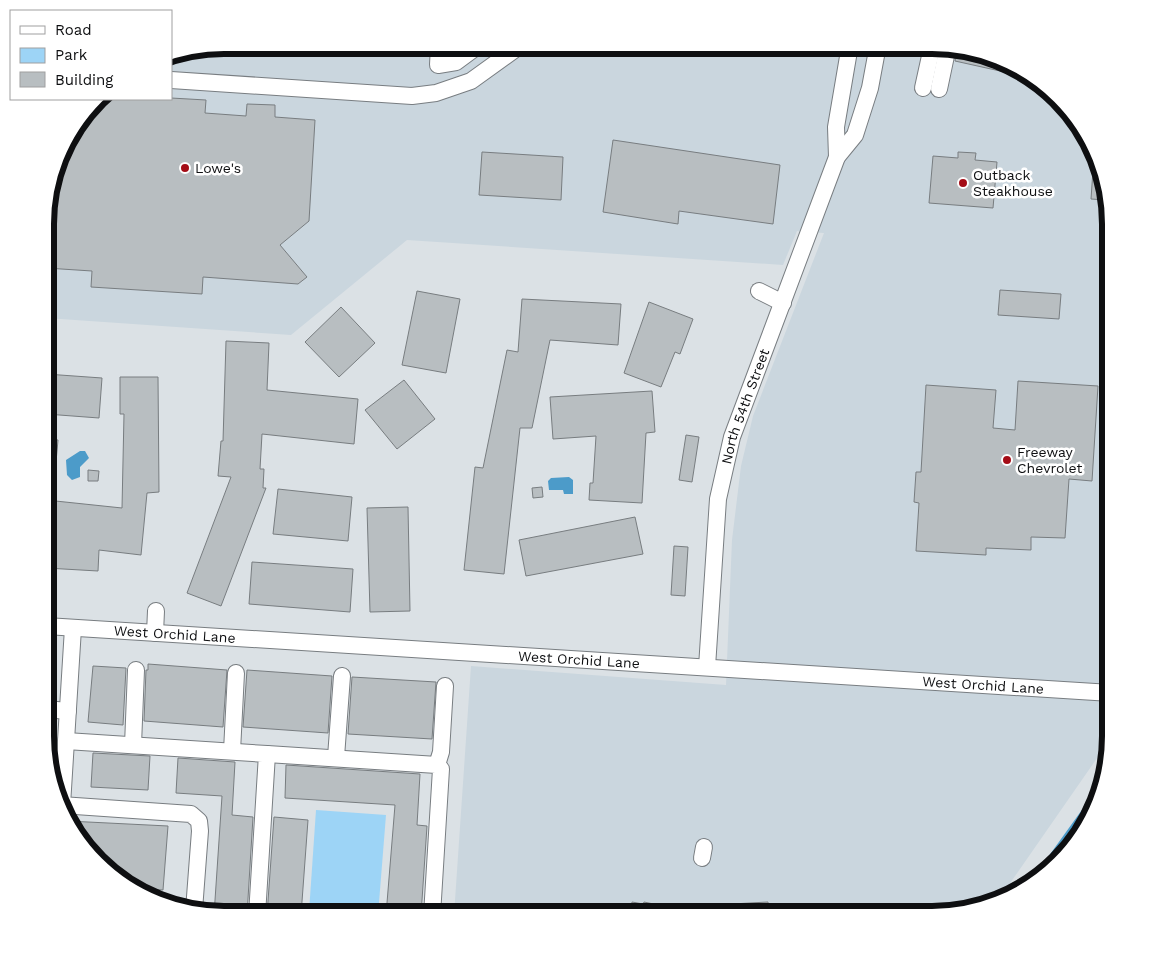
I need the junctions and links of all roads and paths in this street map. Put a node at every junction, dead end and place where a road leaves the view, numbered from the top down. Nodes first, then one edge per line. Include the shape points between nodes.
1 (439, 54) edge
2 (467, 54) edge
3 (509, 54) edge
4 (848, 54) edge
5 (876, 54) edge
6 (939, 54) edge
7 (438, 65) junction
8 (172, 80) edge
9 (931, 88) dead end
10 (436, 93) junction
11 (837, 157) junction
12 (759, 292) dead end
13 (783, 303) junction
14 (156, 611) dead end
15 (54, 627) edge
16 (73, 628) junction
17 (154, 633) junction
18 (707, 667) junction
19 (136, 670) dead end
20 (236, 674) dead end
21 (342, 676) dead end
22 (445, 686) dead end
23 (1102, 692) edge
24 (54, 710) edge
25 (68, 711) junction
26 (66, 741) junction
27 (133, 745) junction
28 (232, 751) junction
29 (267, 754) junction
30 (336, 757) junction
31 (438, 765) junction
32 (63, 789) edge
33 (69, 805) edge
34 (190, 903) edge
35 (258, 906) edge
36 (433, 906) edge

1 - 7 street
2 - 7 street via 456,62
3 - 10 street via 472,81
4 - 11 street, North 54th Street via 836,127
5 - 11 street, North 54th Street via 870,88 855,134
6 - 9 street
7 - 10 street
8 - 10 street via 412,96
11 - 13 street, North 54th Street
12 - 13 street
13 - 18 street, North 54th Street via 732,437 718,499
14 - 17 street
15 - 16 street, West Orchid Lane
16 - 17 street, West Orchid Lane
16 - 25 street
17 - 18 street, West Orchid Lane
18 - 23 street, West Orchid Lane
19 - 27 street
20 - 28 street
21 - 30 street
22 - 31 street
24 - 25 street
25 - 26 street
26 - 27 street
26 - 32 street
27 - 28 street
28 - 29 street
29 - 30 street
29 - 35 street
30 - 31 street
31 - 36 street via 441,769
33 - 34 street via 191,814 198,821

